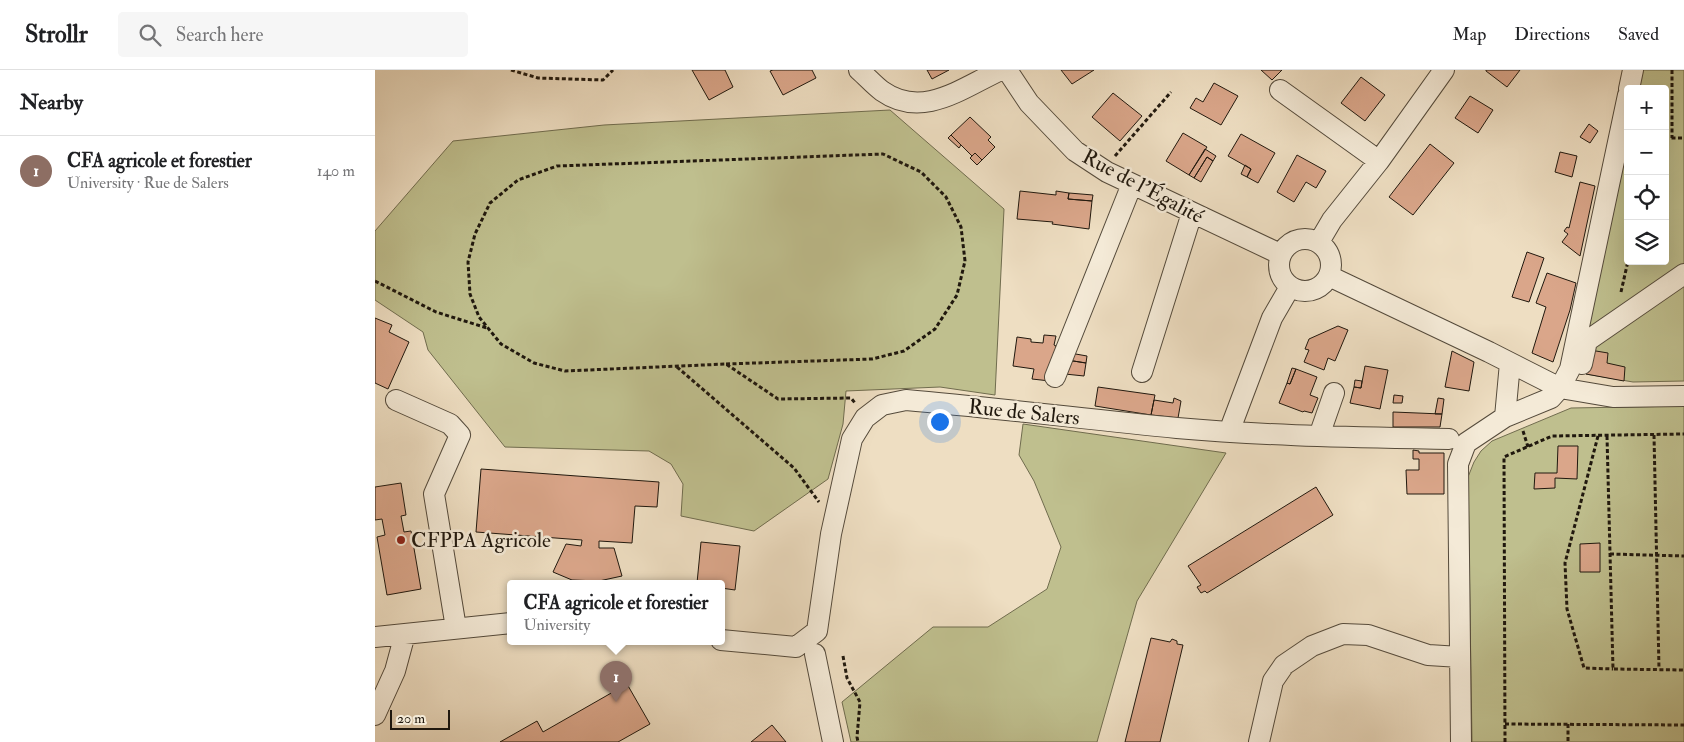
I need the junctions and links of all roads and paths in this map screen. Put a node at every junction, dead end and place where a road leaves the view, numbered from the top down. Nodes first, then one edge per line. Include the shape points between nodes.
1 (511, 70) edge
2 (613, 70) edge
3 (859, 70) edge
4 (1001, 70) edge
5 (1007, 70) edge
6 (1444, 70) edge
7 (1633, 70) edge
8 (1672, 70) edge
9 (1630, 85) edge
10 (1281, 90) dead end
11 (1171, 92) dead end
12 (1624, 114) edge
13 (1672, 138) joint
14 (1684, 138) edge
15 (1379, 161) junction
16 (1103, 170) junction
17 (1132, 184) junction
18 (1192, 213) junction
19 (1319, 242) junction
20 (1280, 254) junction
21 (1684, 274) edge
22 (1329, 276) junction
23 (375, 280) edge
24 (1290, 287) junction
25 (487, 328) junction
26 (1510, 363) junction
27 (726, 364) junction
28 (676, 366) junction
29 (1570, 369) junction
30 (1142, 372) dead end
31 (1055, 377) dead end
32 (1560, 388) junction
33 (1334, 393) dead end
34 (1684, 396) edge
35 (396, 400) dead end
36 (865, 418) junction
37 (1514, 423) junction
38 (1229, 432) junction
39 (1684, 434) edge
40 (1654, 435) junction
41 (1319, 436) junction
42 (1597, 436) junction
43 (1607, 436) junction
44 (1457, 440) junction
45 (1528, 447) junction
46 (833, 523) junction
47 (1610, 554) junction
48 (1656, 555) junction
49 (1684, 556) edge
50 (507, 623) edge
51 (455, 628) junction
52 (405, 634) junction
53 (375, 637) edge
54 (725, 640) edge
55 (815, 654) dead end
56 (843, 656) dead end
57 (1460, 658) junction
58 (1613, 669) junction
59 (1659, 670) junction
60 (1684, 670) edge
61 (375, 715) edge
62 (1505, 724) junction
63 (1568, 724) junction
64 (1684, 725) edge
65 (833, 742) edge
66 (858, 742) edge
67 (1259, 742) edge
68 (1461, 742) edge
69 (1505, 742) edge
70 (1568, 742) edge

1 - 2 path via 538,78 603,80
3 - 4 street via 882,91 898,99 928,103
5 - 16 street, Rue de l'Égalité via 1029,104 1075,151
6 - 15 street
7 - 9 street
8 - 13 path
10 - 15 street
11 - 16 path
12 - 29 street
13 - 14 path
15 - 19 street via 1332,220
16 - 17 street, Rue de l'Égalité
17 - 18 street, Rue de l'Égalité
17 - 31 street
18 - 20 street, Rue de l'Égalité
18 - 30 street
19 - 20 street via 1309,238 1297,239
19 - 22 street via 1331,258
20 - 24 street via 1279,272
21 - 29 street via 1587,341 1580,374
22 - 24 street via 1321,286 1311,291
22 - 26 street
23 - 25 path via 436,312
24 - 38 street via 1272,318
25 - 27 path via 470,294 468,262 475,234 490,204 518,180 557,166 883,154 921,172 946,197 961,227 965,261 957,295 935,329 904,351 872,359
25 - 28 path via 501,344 534,363 565,372
26 - 32 street
26 - 37 street
27 - 28 path
27 - 36 path via 778,399 851,398
28 - 46 path via 794,468
29 - 32 street
32 - 34 street via 1613,397
32 - 37 street via 1551,398
33 - 41 street
35 - 51 street via 450,424 460,435 434,494
36 - 38 street, Rue de Salers via 882,404 906,400
36 - 46 street, Rue de Salers via 853,439
37 - 44 street
37 - 45 path
38 - 41 street, Rue de Salers
39 - 40 path
40 - 43 path
40 - 48 path
41 - 44 street, Rue de Salers
42 - 43 path
42 - 45 path via 1552,436
42 - 58 path via 1565,563 1567,609 1584,668
43 - 47 path
44 - 57 street
45 - 62 path via 1504,457
46 - 54 street, Rue de Salers via 817,632 796,648
47 - 48 path
47 - 58 path
48 - 49 path
48 - 59 path
50 - 51 street
51 - 52 street
52 - 53 street
52 - 61 street via 395,672
55 - 65 street
56 - 66 path via 847,678 861,702
57 - 67 street via 1428,656 1368,635 1343,634 1311,646 1284,665 1273,681
57 - 68 street
58 - 59 path
59 - 60 path
62 - 63 path
62 - 69 path
63 - 64 path
63 - 70 path

